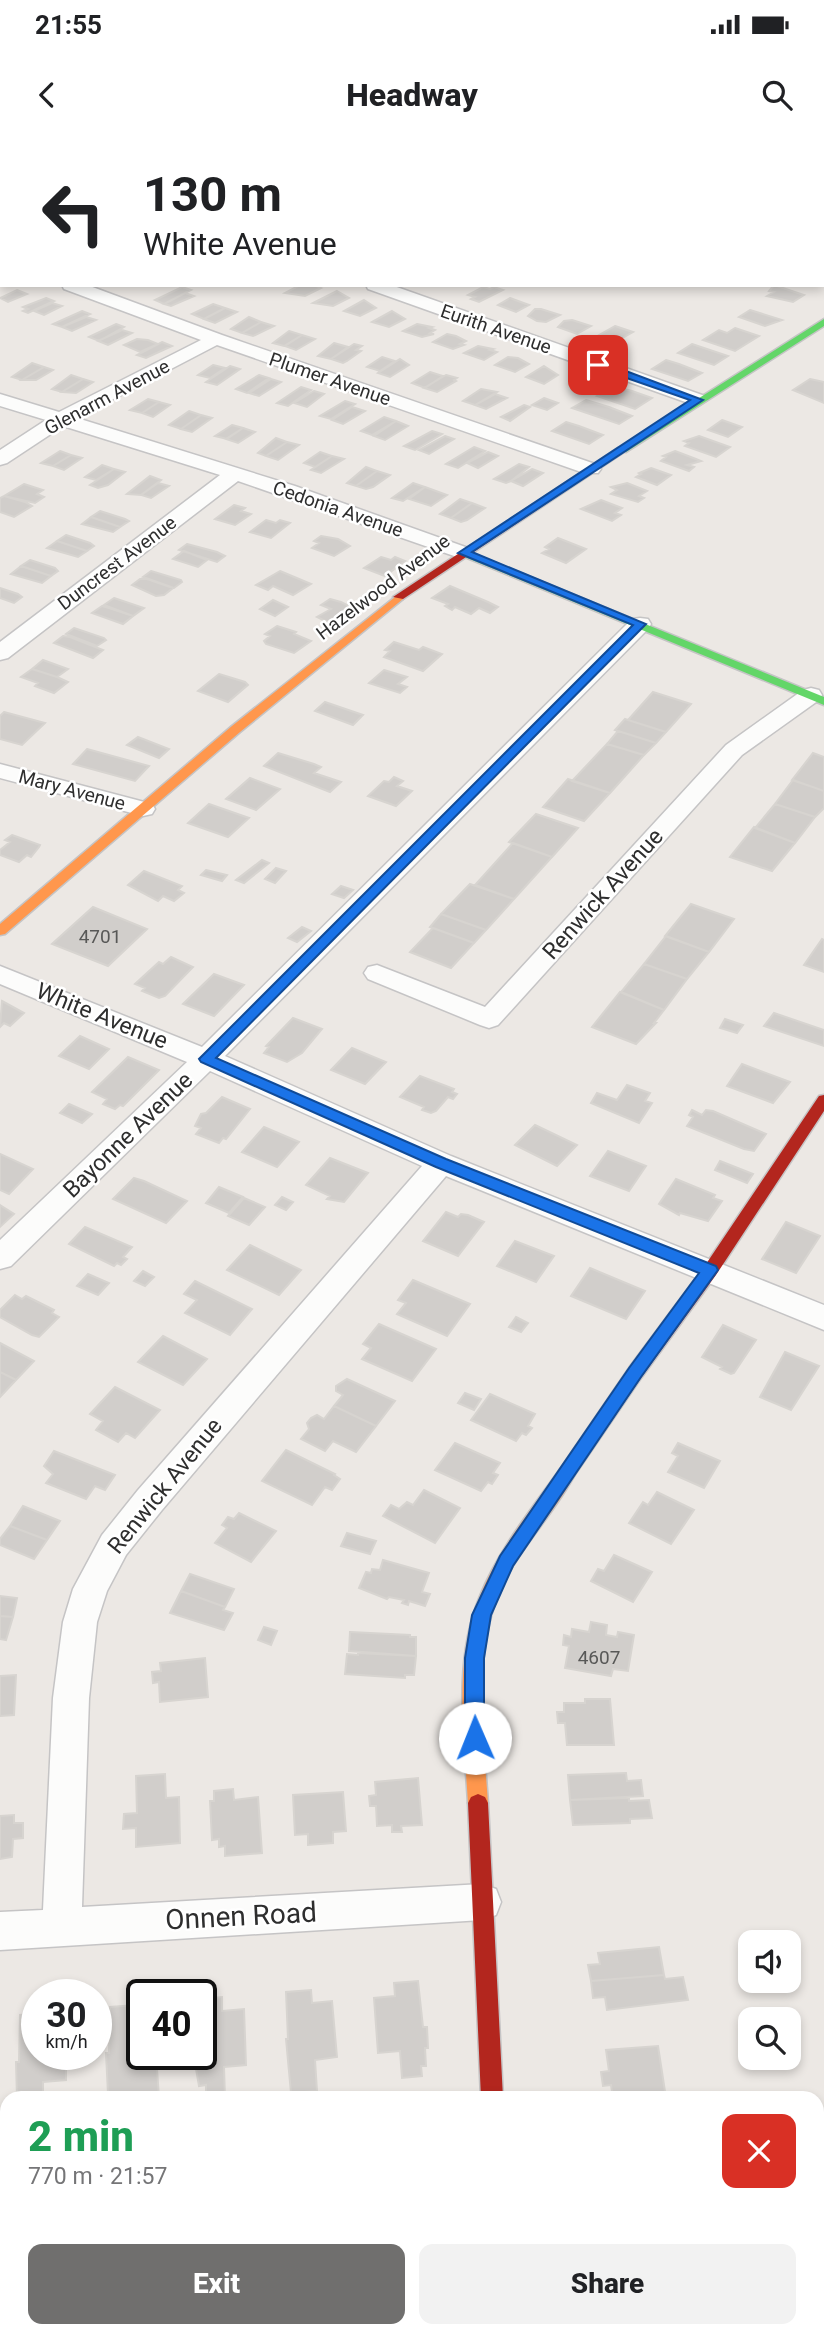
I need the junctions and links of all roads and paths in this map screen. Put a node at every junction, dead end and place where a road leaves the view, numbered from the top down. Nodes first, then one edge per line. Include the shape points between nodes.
1 (75, 287) edge
2 (380, 287) edge
3 (824, 322) edge
4 (216, 339) junction
5 (0, 400) edge
6 (698, 400) junction
7 (59, 420) junction
8 (0, 459) edge
9 (592, 468) junction
10 (234, 474) junction
11 (464, 553) junction
12 (640, 624) junction
13 (0, 653) edge
14 (818, 698) edge
15 (0, 771) edge
16 (143, 809) junction
17 (0, 931) edge
18 (377, 973) dead end
19 (0, 974) edge
20 (206, 1059) junction
21 (824, 1100) edge
22 (441, 1163) junction
23 (0, 1258) edge
24 (710, 1270) junction
25 (824, 1318) edge
26 (482, 1902) junction
27 (62, 1927) junction
28 (0, 1930) edge
29 (492, 2091) edge

1 - 4 street, Plumer Avenue
2 - 6 street, Eurith Avenue
3 - 6 street, Hazelwood Avenue
4 - 7 street, Glenarm Avenue
4 - 9 street, Plumer Avenue
5 - 7 street, Cedonia Avenue
6 - 9 street, Hazelwood Avenue
7 - 8 street, Glenarm Avenue
7 - 10 street, Cedonia Avenue
9 - 11 street, Hazelwood Avenue
10 - 11 street, Cedonia Avenue
10 - 13 street, Duncrest Avenue
11 - 12 street, Cedonia Avenue
11 - 16 street, Hazelwood Avenue via 383,610
12 - 14 street, Cedonia Avenue
12 - 20 street, Bayonne Avenue
14 - 18 street, Renwick Avenue via 767,724 734,750 489,1019
15 - 16 street, Mary Avenue
16 - 17 street, Hazelwood Avenue
19 - 20 street, White Avenue
20 - 22 street, White Avenue
20 - 23 street, Bayonne Avenue
21 - 24 street
22 - 24 street, White Avenue
22 - 27 street, Renwick Avenue via 150,1500 114,1545 90,1589 80,1622 71,1698
24 - 25 street, White Avenue
24 - 26 street via 506,1562 482,1615 475,1658 474,1715
26 - 27 street, Onnen Road
26 - 29 street
27 - 28 street, Onnen Road

